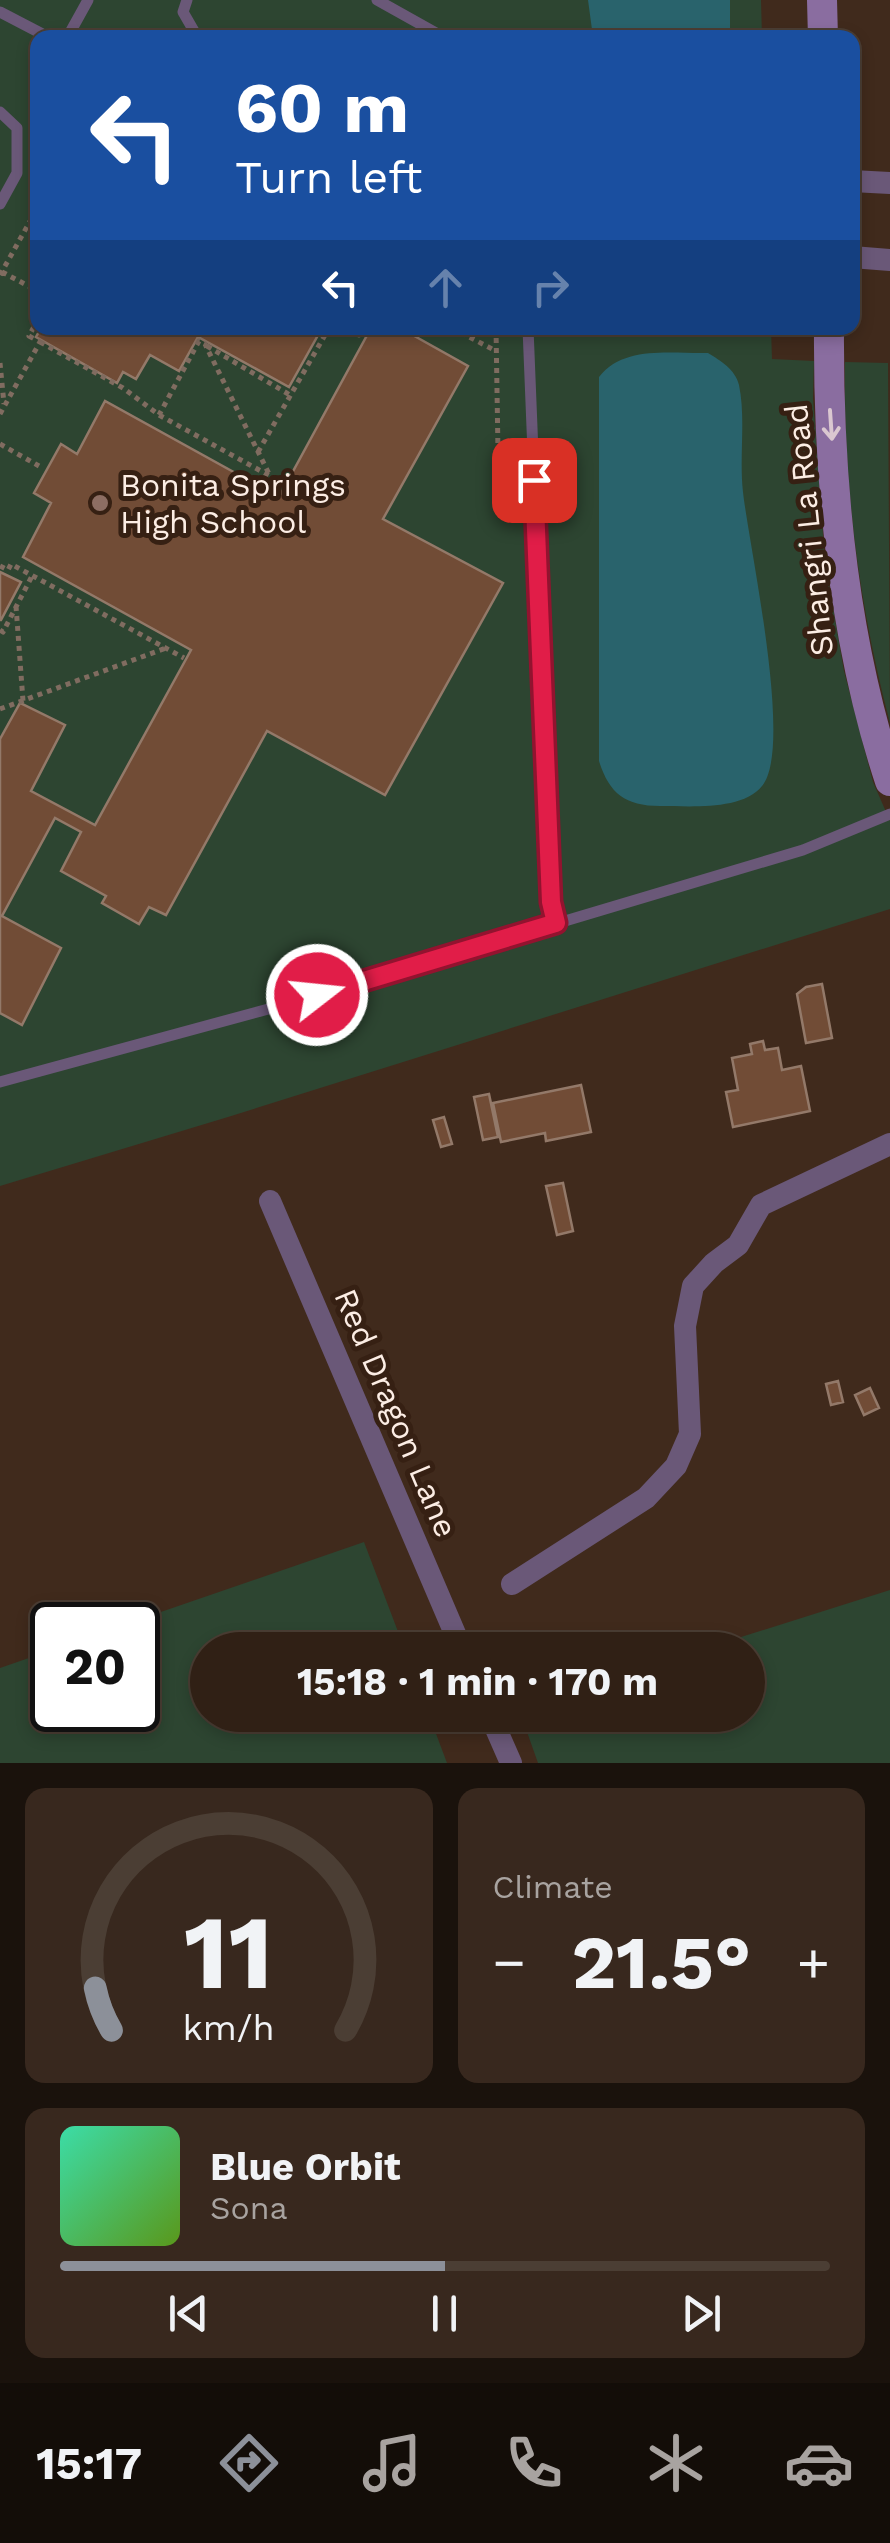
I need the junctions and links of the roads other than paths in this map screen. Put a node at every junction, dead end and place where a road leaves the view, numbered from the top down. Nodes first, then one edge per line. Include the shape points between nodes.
1 (88, 0) edge
2 (186, 0) edge
3 (377, 0) edge
4 (822, 0) edge
5 (0, 12) edge
6 (35, 30) edge
7 (71, 30) edge
8 (193, 30) edge
9 (431, 30) edge
10 (824, 30) edge
11 (0, 112) edge
12 (860, 181) edge
13 (890, 183) edge
14 (0, 204) edge
15 (860, 258) edge
16 (890, 260) edge
17 (528, 335) edge
18 (830, 335) edge
19 (890, 781) edge
20 (890, 814) edge
21 (556, 923) junction
22 (0, 1082) edge
23 (890, 1144) edge
24 (270, 1201) dead end
25 (512, 1584) dead end
26 (454, 1632) edge
27 (497, 1732) edge
28 (510, 1763) edge

1 - 7 lane
2 - 8 lane via 183,12
3 - 9 lane
4 - 10 street
5 - 6 lane
11 - 14 lane via 17,128 17,173
12 - 13 street
15 - 16 street
17 - 21 lane
18 -> 19 street, Shangri La Road via 841,560 859,668
20 - 21 lane via 802,850
21 - 22 lane
23 - 25 street via 762,1206 738,1245 694,1286 685,1326 690,1434 676,1466 646,1498
24 - 26 street, Red Dragon Lane
27 - 28 street

